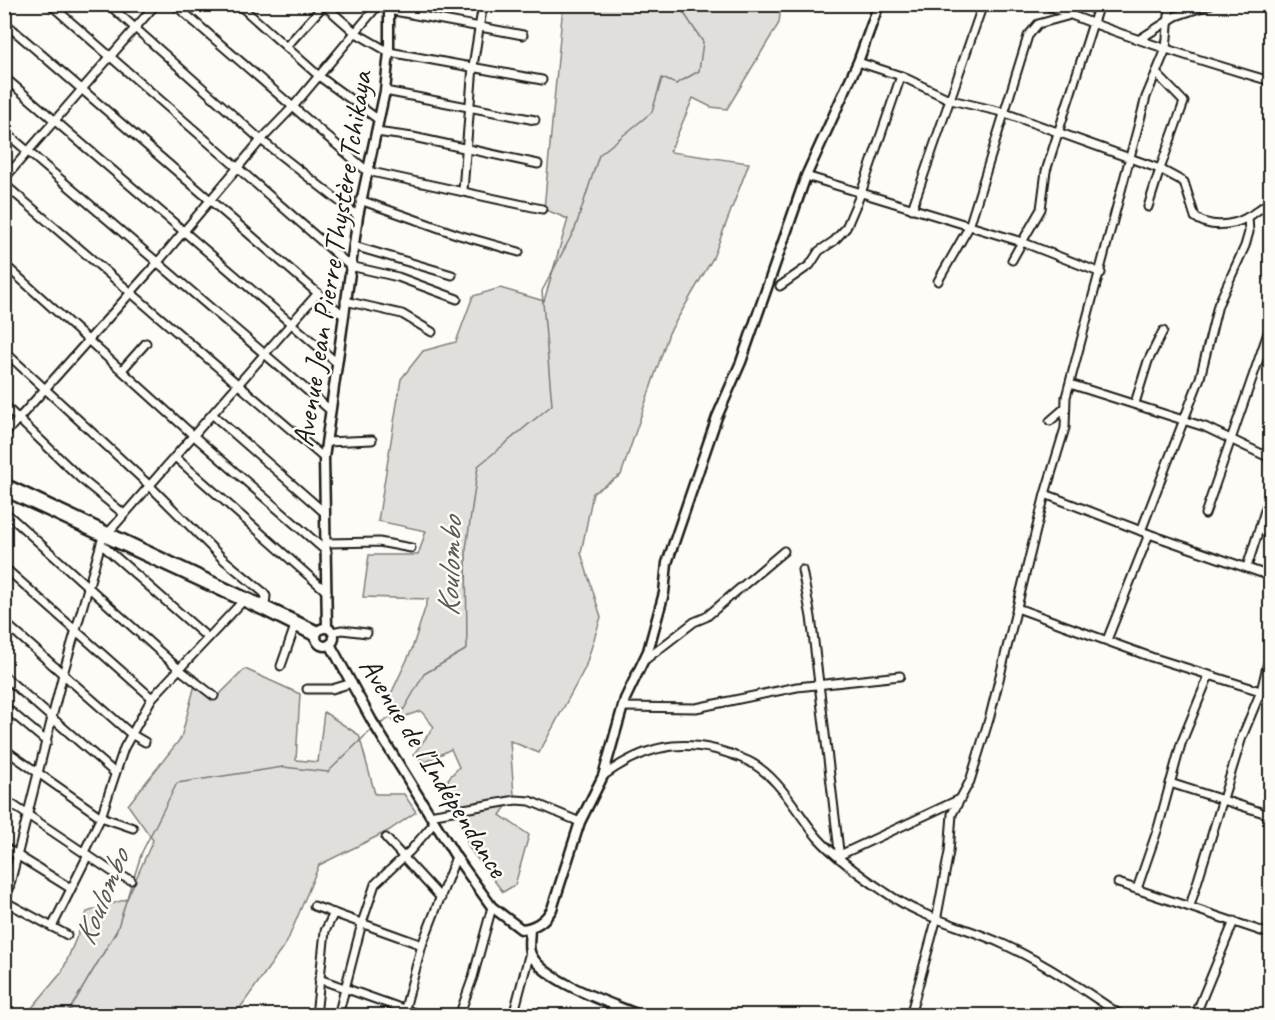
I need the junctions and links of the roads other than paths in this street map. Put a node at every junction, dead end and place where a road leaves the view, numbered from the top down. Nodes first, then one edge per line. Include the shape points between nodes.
1 (50, 4) edge
2 (108, 4) edge
3 (156, 4) edge
4 (174, 4) edge
5 (238, 4) edge
6 (379, 4) edge
7 (424, 4) edge
8 (483, 4) edge
9 (879, 4) edge
10 (983, 4) edge
11 (1043, 4) edge
12 (1099, 4) edge
13 (1170, 4) edge
14 (1210, 4) edge
15 (323, 5) edge
16 (389, 7) edge
17 (422, 15) junction
18 (1067, 16) junction
19 (1167, 21) junction
20 (4, 22) edge
21 (1093, 23) junction
22 (478, 26) junction
23 (136, 27) junction
24 (356, 33) junction
25 (523, 35) dead end
26 (1140, 39) junction
27 (286, 47) junction
28 (1166, 49) junction
29 (389, 52) junction
30 (110, 57) junction
31 (858, 62) junction
32 (473, 66) junction
33 (1156, 73) junction
34 (320, 76) junction
35 (901, 76) junction
36 (4, 77) edge
37 (542, 80) dead end
38 (1270, 81) edge
39 (82, 90) junction
40 (385, 91) junction
41 (951, 100) junction
42 (292, 108) junction
43 (469, 108) junction
44 (1002, 112) junction
45 (54, 120) junction
46 (379, 120) junction
47 (535, 120) dead end
48 (4, 131) edge
49 (376, 132) junction
50 (1059, 133) junction
51 (261, 140) junction
52 (467, 149) junction
53 (28, 151) junction
54 (1129, 159) junction
55 (538, 164) dead end
56 (237, 168) junction
57 (1160, 169) junction
58 (367, 171) junction
59 (806, 176) junction
60 (4, 178) edge
61 (4, 184) edge
62 (463, 190) junction
63 (861, 193) junction
64 (360, 200) junction
65 (209, 201) junction
66 (1270, 203) edge
67 (1148, 207) dead end
68 (542, 209) dead end
69 (912, 209) junction
70 (358, 216) junction
71 (1248, 217) junction
72 (969, 227) junction
73 (183, 232) junction
74 (1022, 242) junction
75 (354, 246) junction
76 (519, 252) dead end
77 (1012, 260) dead end
78 (158, 262) junction
79 (4, 264) edge
80 (350, 266) junction
81 (1101, 273) junction
82 (452, 276) dead end
83 (938, 282) dead end
84 (780, 286) dead end
85 (130, 293) junction
86 (318, 293) junction
87 (457, 299) dead end
88 (345, 301) junction
89 (343, 315) junction
90 (291, 324) junction
91 (1270, 327) edge
92 (1163, 331) dead end
93 (432, 332) dead end
94 (87, 339) junction
95 (146, 343) dead end
96 (4, 351) edge
97 (265, 355) junction
98 (337, 363) junction
99 (122, 370) junction
100 (1070, 384) junction
101 (239, 386) junction
102 (45, 388) junction
103 (1135, 403) junction
104 (4, 405) edge
105 (1065, 408) junction
106 (330, 410) junction
107 (213, 415) junction
108 (19, 418) junction
109 (1183, 419) junction
110 (1065, 428) junction
111 (4, 435) edge
112 (194, 436) junction
113 (372, 440) dead end
114 (1230, 440) junction
115 (326, 442) junction
116 (175, 457) junction
117 (324, 458) junction
118 (1270, 458) edge
119 (4, 483) edge
120 (149, 485) junction
121 (4, 491) edge
122 (1045, 494) junction
123 (1270, 495) edge
124 (4, 511) edge
125 (325, 513) junction
126 (124, 514) junction
127 (1205, 514) dead end
128 (1145, 533) junction
129 (105, 537) junction
130 (327, 548) junction
131 (411, 548) dead end
132 (784, 551) dead end
133 (4, 567) edge
134 (1247, 567) junction
135 (802, 570) dead end
136 (1270, 576) edge
137 (88, 585) junction
138 (327, 592) junction
139 (243, 601) junction
140 (265, 604) junction
141 (1017, 608) junction
142 (4, 622) edge
143 (295, 626) junction
144 (330, 630) junction
145 (75, 631) junction
146 (367, 633) dead end
147 (317, 634) junction
148 (208, 638) junction
149 (1107, 639) junction
150 (330, 644) junction
151 (1270, 654) edge
152 (643, 662) junction
153 (281, 666) dead end
154 (179, 669) junction
155 (63, 674) junction
156 (1209, 675) junction
157 (4, 676) edge
158 (900, 676) dead end
159 (352, 683) junction
160 (819, 686) junction
161 (307, 688) dead end
162 (1261, 691) junction
163 (1270, 694) edge
164 (214, 696) dead end
165 (152, 698) junction
166 (4, 706) edge
167 (622, 707) junction
168 (53, 720) junction
169 (131, 734) junction
170 (47, 742) junction
171 (145, 742) dead end
172 (4, 749) edge
173 (39, 773) junction
174 (115, 773) junction
175 (603, 776) junction
176 (1170, 783) junction
177 (4, 799) edge
178 (958, 800) junction
179 (1223, 800) junction
180 (429, 815) junction
181 (1270, 815) edge
182 (28, 816) junction
183 (101, 817) junction
184 (580, 822) junction
185 (434, 823) junction
186 (133, 828) dead end
187 (386, 838) dead end
188 (4, 847) edge
189 (86, 854) junction
190 (405, 856) junction
191 (18, 857) junction
192 (456, 857) junction
193 (840, 857) junction
194 (131, 880) dead end
195 (1118, 883) dead end
196 (70, 888) junction
197 (1137, 889) junction
198 (6, 891) edge
199 (441, 898) junction
200 (5, 905) edge
201 (314, 906) dead end
202 (1190, 906) junction
203 (492, 907) junction
204 (334, 913) junction
205 (936, 921) junction
206 (1234, 921) junction
207 (362, 923) junction
208 (52, 927) junction
209 (530, 928) junction
210 (1270, 934) edge
211 (67, 935) dead end
212 (422, 945) junction
213 (530, 952) junction
214 (319, 979) junction
215 (345, 989) junction
216 (404, 1012) edge
217 (316, 1016) edge
218 (338, 1016) edge
219 (423, 1016) edge
220 (459, 1016) edge
221 (513, 1016) edge
222 (641, 1016) edge
223 (910, 1016) edge
224 (1122, 1016) edge
225 (1195, 1016) edge

1 - 30 street
2 - 23 street
3 - 23 street
4 - 42 street
5 - 27 street
6 - 24 street
7 - 17 street
8 - 22 street
9 - 31 street
10 - 41 street
11 - 18 street
12 - 21 street
13 - 19 street
14 - 19 street
15 - 24 street
15 - 27 street
16 - 17 street
16 - 29 street, Avenue Jean Pierre Thystère Tchikaya
17 - 22 street
18 - 21 street
18 - 44 street via 1032,28
19 - 26 street
19 - 28 street
20 - 39 street
21 - 26 street
21 - 50 street
22 - 25 street
22 - 32 street
23 - 30 street
23 - 51 street
24 - 29 street
24 - 34 street
26 - 28 street
27 - 34 street
28 - 33 street
28 - 38 street
29 - 32 street
29 - 40 street, Avenue Jean Pierre Thystère Tchikaya
30 - 39 street
30 - 56 street
31 - 35 street
31 - 59 street
32 - 37 street
32 - 43 street
33 - 54 street
33 - 57 street via 1184,102
34 - 42 street
34 - 46 street
35 - 41 street
35 - 63 street
36 - 45 street
39 - 45 street
39 - 65 street
40 - 43 street
40 - 46 street, Avenue Jean Pierre Thystère Tchikaya
41 - 44 street
41 - 69 street
42 - 51 street
42 - 58 street
43 - 47 street
43 - 52 street
44 - 50 street
44 - 72 street
45 - 53 street
45 - 73 street
46 - 49 street, Avenue Jean Pierre Thystère Tchikaya
48 - 53 street
49 - 52 street
49 - 58 street, Avenue Jean Pierre Thystère Tchikaya
50 - 54 street
50 - 74 street via 1046,171 1041,209
51 - 56 street
51 - 70 street
52 - 55 street
52 - 62 street
53 - 60 street
53 - 78 street
54 - 57 street
54 - 81 street
56 - 65 street
56 - 80 street
57 - 67 street
57 - 71 street via 1184,182 1199,221 1225,224
58 - 62 street
58 - 64 street, Avenue Jean Pierre Thystère Tchikaya
59 - 63 street
59 - 152 street via 741,362 697,473 668,563 659,617
61 - 85 street
62 - 68 street
63 - 69 street
63 - 84 street via 846,228 819,251 810,265
64 - 70 street, Avenue Jean Pierre Thystère Tchikaya
64 - 76 street
65 - 73 street
65 - 86 street
66 - 71 street
69 - 72 street
70 - 75 street, Avenue Jean Pierre Thystère Tchikaya
71 - 109 street via 1245,246 1218,305 1200,378
72 - 74 street
72 - 83 street
73 - 78 street
73 - 90 street
74 - 77 street
74 - 81 street
75 - 80 street, Avenue Jean Pierre Thystère Tchikaya
75 - 82 street
78 - 85 street
78 - 97 street
79 - 94 street
80 - 87 street via 398,277
80 - 88 street, Avenue Jean Pierre Thystère Tchikaya
81 - 100 street
85 - 94 street
85 - 101 street
86 - 89 street
86 - 90 street
88 - 89 street, Avenue Jean Pierre Thystère Tchikaya
88 - 93 street via 402,314
89 - 98 street, Avenue Jean Pierre Thystère Tchikaya
90 - 97 street
90 - 98 street
91 - 114 street
92 - 103 street via 1148,361
94 - 99 street
94 - 102 street
95 - 99 street
96 - 102 street
97 - 101 street
97 - 106 street
98 - 106 street, Avenue Jean Pierre Thystère Tchikaya
99 - 112 street
100 - 103 street
100 - 105 street
101 - 107 street
101 - 117 street
102 - 108 street
102 - 120 street
103 - 109 street
104 - 108 street
105 - 110 street
105 - 110 street via 1050,421
106 - 115 street, Avenue Jean Pierre Thystère Tchikaya
107 - 112 street
107 - 125 street
108 - 111 street
108 - 126 street via 80,478
109 - 114 street
109 - 128 street
110 - 122 street
112 - 116 street
112 - 130 street
113 - 115 street
114 - 118 street
114 - 127 street
115 - 117 street, Avenue Jean Pierre Thystère Tchikaya
116 - 120 street
116 - 138 street
117 - 125 street, Avenue Jean Pierre Thystère Tchikaya
119 - 129 street
120 - 126 street
120 - 140 street via 224,559 264,592
121 - 129 street
122 - 128 street
122 - 141 street
123 - 134 street
124 - 137 street
125 - 130 street, Avenue Jean Pierre Thystère Tchikaya
126 - 129 street
128 - 134 street
128 - 149 street
129 - 137 street
129 - 139 street
129 - 140 street
129 - 148 street
130 - 131 street via 379,542
130 - 138 street, Avenue Jean Pierre Thystère Tchikaya
132 - 152 street via 706,617
133 - 145 street
134 - 136 street
135 - 160 street
137 - 145 street
137 - 154 street
138 - 144 street, Avenue Jean Pierre Thystère Tchikaya
139 - 143 street
139 - 148 street
140 - 147 street
141 - 149 street
141 - 178 street via 974,770
142 - 155 street
143 - 147 street
143 - 153 street
144 - 146 street
144 - 147 street
144 - 150 street, Avenue Jean Pierre Thystère Tchikaya
145 - 155 street
145 - 165 street
147 - 150 street via 321,645
148 - 154 street
149 - 156 street
150 - 159 street, Avenue de l'Indépendance
151 - 162 street
152 - 167 street
154 - 164 street
154 - 165 street
155 - 168 street
155 - 169 street
156 - 162 street
156 - 176 street
157 - 168 street
158 - 160 street
159 - 161 street via 332,689
159 - 180 street, Avenue de l'Indépendance
160 - 167 street via 696,708
160 - 193 street
162 - 163 street
162 - 179 street
165 - 169 street
166 - 170 street
167 - 175 street
168 - 170 street
168 - 174 street
169 - 171 street
169 - 174 street
170 - 173 street
172 - 173 street
173 - 182 street
173 - 183 street
174 - 183 street
175 - 184 street
175 - 193 street via 639,753 661,747 686,745 727,754 768,775 819,838
176 - 179 street
176 - 197 street
177 - 182 street
178 - 193 street
178 - 205 street via 950,826
179 - 181 street
179 - 202 street
180 - 184 street via 516,800 530,801
180 - 185 street, Avenue de l'Indépendance
182 - 189 street
182 - 191 street
183 - 186 street
183 - 189 street
184 - 209 street via 552,909 546,920
185 - 190 street
185 - 192 street, Avenue de l'Indépendance
187 - 190 street
188 - 191 street
189 - 194 street
189 - 196 street
190 - 199 street
190 - 207 street via 375,884
191 - 196 street
191 - 198 street
192 - 199 street
192 - 203 street, Avenue de l'Indépendance
193 - 205 street via 886,893
195 - 197 street
196 - 208 street
197 - 202 street
198 - 200 street
199 - 212 street
200 - 208 street
201 - 204 street
202 - 206 street
203 - 209 street, Avenue de l'Indépendance via 521,929
203 - 220 street
204 - 207 street
204 - 214 street via 326,930
205 - 223 street
205 - 224 street via 1004,944
206 - 210 street
206 - 225 street
207 - 212 street
207 - 215 street
208 - 211 street
209 - 213 street
212 - 216 street
213 - 221 street
213 - 222 street via 542,968 574,987
214 - 215 street
214 - 217 street
215 - 216 street
215 - 218 street
216 - 219 street

